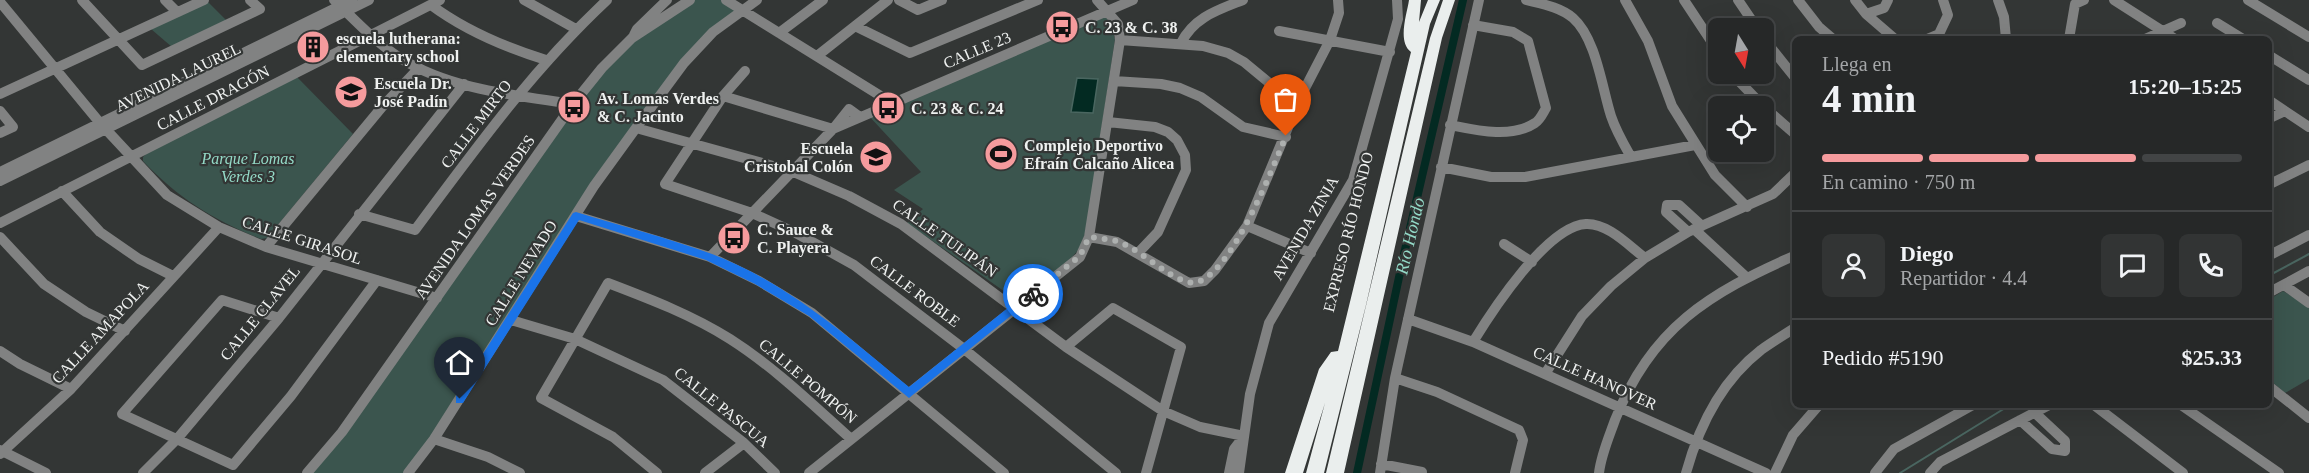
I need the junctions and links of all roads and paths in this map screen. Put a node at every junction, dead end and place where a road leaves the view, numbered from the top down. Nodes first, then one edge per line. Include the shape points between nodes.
1 (82, 0) edge
2 (165, 0) edge
3 (204, 0) edge
4 (250, 0) edge
5 (352, 0) edge
6 (369, 0) edge
7 (524, 0) edge
8 (607, 0) edge
9 (667, 0) edge
10 (690, 0) edge
11 (726, 0) edge
12 (757, 0) edge
13 (823, 0) edge
14 (888, 0) edge
15 (899, 0) edge
16 (942, 0) edge
17 (1038, 0) edge
18 (1096, 0) edge
19 (1133, 0) edge
20 (1243, 0) edge
21 (1338, 0) edge
22 (1397, 0) edge
23 (1415, 0) edge
24 (1427, 0) edge
25 (1434, 0) edge
26 (1439, 0) edge
27 (1449, 0) edge
28 (1479, 0) edge
29 (1526, 0) edge
30 (1625, 0) edge
31 (1684, 0) edge
32 (1738, 0) edge
33 (1798, 0) edge
34 (1855, 0) edge
35 (1887, 0) edge
36 (1943, 0) edge
37 (1998, 0) edge
38 (2084, 0) edge
39 (2114, 0) edge
40 (2248, 0) edge
41 (0, 2) edge
42 (436, 2) edge
43 (340, 6) edge
44 (743, 10) junction
45 (1108, 11) junction
46 (177, 12) junction
47 (1866, 14) junction
48 (1750, 18) edge
49 (2181, 23) dead end
50 (2217, 23) dead end
51 (1473, 25) junction
52 (855, 26) junction
53 (576, 29) junction
54 (1280, 31) dead end
55 (2162, 31) junction
56 (779, 33) junction
57 (371, 35) junction
58 (1708, 36) edge
59 (1830, 36) edge
60 (1892, 36) edge
61 (1934, 36) edge
62 (2006, 36) edge
63 (2070, 36) edge
64 (2151, 36) edge
65 (2170, 36) edge
66 (2238, 36) edge
67 (2309, 37) edge
68 (633, 38) junction
69 (118, 40) junction
70 (1120, 40) junction
71 (1330, 40) junction
72 (1181, 43) junction
73 (1413, 48) junction
74 (1390, 52) junction
75 (1774, 53) edge
76 (816, 56) junction
77 (2272, 57) edge
78 (546, 60) junction
79 (1781, 62) junction
80 (1792, 63) edge
81 (56, 68) junction
82 (419, 68) junction
83 (744, 71) dead end
84 (1792, 75) edge
85 (2309, 80) edge
86 (1114, 81) junction
87 (464, 84) junction
88 (1741, 84) edge
89 (0, 94) edge
90 (516, 94) junction
91 (723, 96) junction
92 (1301, 96) junction
93 (1753, 96) edge
94 (2272, 102) edge
95 (892, 103) junction
96 (573, 104) junction
97 (0, 111) edge
98 (2285, 111) junction
99 (2272, 117) edge
100 (1775, 118) edge
101 (1108, 122) junction
102 (1450, 125) junction
103 (103, 126) junction
104 (2309, 127) edge
105 (636, 128) junction
106 (833, 129) junction
107 (1792, 132) edge
108 (0, 133) edge
109 (1286, 136) junction
110 (691, 143) junction
111 (1695, 145) junction
112 (130, 157) junction
113 (1631, 157) junction
114 (2309, 165) edge
115 (1441, 167) junction
116 (791, 171) junction
117 (0, 172) edge
118 (1792, 176) edge
119 (0, 181) edge
120 (2272, 183) edge
121 (62, 191) junction
122 (1747, 207) junction
123 (752, 213) junction
124 (359, 214) junction
125 (576, 216) junction
126 (0, 223) edge
127 (1247, 226) junction
128 (219, 227) junction
129 (1695, 229) junction
130 (2309, 235) edge
131 (0, 237) edge
132 (1089, 237) junction
133 (1504, 244) dead end
134 (266, 247) junction
135 (1138, 253) junction
136 (1311, 253) junction
137 (2272, 254) edge
138 (710, 257) junction
139 (1792, 257) edge
140 (1645, 258) junction
141 (1532, 262) junction
142 (321, 263) junction
143 (2309, 272) edge
144 (173, 276) junction
145 (1745, 276) junction
146 (377, 280) junction
147 (2284, 285) junction
148 (2272, 291) edge
149 (437, 298) junction
150 (2309, 303) edge
151 (1016, 308) junction
152 (279, 318) junction
153 (1408, 319) junction
154 (511, 320) junction
155 (1792, 330) edge
156 (125, 331) junction
157 (575, 339) junction
158 (1473, 342) junction
159 (1066, 347) junction
160 (964, 349) junction
161 (0, 351) edge
162 (1337, 357) junction
163 (1545, 374) junction
164 (1395, 378) junction
165 (71, 389) junction
166 (2272, 389) edge
167 (909, 393) junction
168 (1351, 403) junction
169 (1618, 407) junction
170 (1816, 408) edge
171 (1968, 408) edge
172 (2044, 408) edge
173 (2098, 408) edge
174 (2185, 408) edge
175 (1163, 411) junction
176 (2035, 413) junction
177 (2309, 418) edge
178 (2020, 420) junction
179 (1244, 436) junction
180 (177, 439) junction
181 (434, 439) junction
182 (851, 439) junction
183 (1694, 441) junction
184 (744, 443) junction
185 (1, 452) edge
186 (1380, 468) edge
187 (1422, 472) edge
188 (2180, 472) edge
189 (46, 473) edge
190 (143, 473) edge
191 (307, 473) edge
192 (408, 473) edge
193 (520, 473) edge
194 (657, 473) edge
195 (705, 473) edge
196 (775, 473) edge
197 (809, 473) edge
198 (1004, 473) edge
199 (1116, 473) edge
200 (1146, 473) edge
201 (1228, 473) edge
202 (1239, 473) edge
203 (1294, 473) edge
204 (1308, 473) edge
205 (1315, 473) edge
206 (1324, 473) edge
207 (1335, 473) edge
208 (1342, 473) edge
209 (1515, 473) edge
210 (1599, 473) edge
211 (1686, 473) edge
212 (1766, 473) edge
213 (1775, 473) edge
214 (1875, 473) edge
215 (1930, 473) edge
216 (2279, 473) edge

1 - 69 street
2 - 46 street
3 - 46 street
4 - 69 street via 260,9 141,65
5 - 43 street, AVENIDA LAUREL
6 - 43 street, AVENIDA LAUREL
7 - 53 street
8 - 53 street, CALLE MIRTO
9 - 68 street via 636,29
10 - 68 street, AVENIDA LOMAS VERDES
11 - 44 street
12 - 44 street, CALLE NEVADO
13 - 56 street
14 - 52 street
15 - 16 street via 918,10
17 - 52 street via 909,53
18 - 45 street
19 - 45 street, CALLE 23
20 - 72 street via 1197,20 1185,30
21 - 71 street via 1340,13
22 - 74 street, AVENIDA ZINIA via 1398,19
23 - 73 highway via 1410,38
24 - 73 highway, EXPRESO RÍO HONDO
25 - 205 highway via 1424,24
26 - 206 highway via 1428,27
27 - 168 highway via 1438,29
28 - 51 street
29 - 113 street via 1550,6 1577,22 1586,37 1616,130
30 - 111 street via 1648,41 1672,106
31 - 58 street
32 - 48 street
33 - 59 street
34 - 47 street
35 - 47 street via 1884,8
36 - 61 street via 1948,15
37 - 62 street
38 - 63 street via 2075,4
39 - 55 street
40 - 67 street
41 - 81 street, CALLE GIRASOL
42 - 57 street, CALLE DRAGÓN
42 - 78 street via 456,25 497,46
43 - 57 street
43 - 103 street, AVENIDA LAUREL
44 - 56 street
44 - 105 street, CALLE NEVADO via 713,32 684,63
45 - 70 street via 1118,24
45 - 95 street, CALLE 23
46 - 69 street
47 - 60 street
49 - 55 street
50 - 66 street
51 - 102 street
51 - 102 street via 1513,32 1528,41 1546,108 1536,122 1508,131 1486,132
52 - 76 street
53 - 78 street, CALLE MIRTO
54 - 71 street
55 - 64 street
55 - 65 street
56 - 76 street
57 - 82 street
57 - 112 street, CALLE DRAGÓN
68 - 96 street, AVENIDA LOMAS VERDES
69 - 81 street
70 - 72 street
70 - 86 street
71 - 74 street
71 - 92 street
72 - 92 street via 1228,52 1274,86
73 - 162 highway, EXPRESO RÍO HONDO
74 - 136 street, AVENIDA ZINIA via 1353,180
75 - 79 street
76 - 95 street
77 - 85 street
78 - 90 street, CALLE MIRTO
79 - 80 street
79 - 84 street
81 - 89 street
81 - 103 street, CALLE GIRASOL
82 - 87 street
82 - 134 street
83 - 91 street
86 - 101 street
86 - 109 street via 1180,88 1201,97 1243,127
87 - 90 street
87 - 124 street, CALLE CLAVEL
88 - 93 street
90 - 96 street
90 - 124 street, CALLE MIRTO via 415,230
91 - 106 street
91 - 110 street
92 - 109 street
94 - 98 street
95 - 106 street, CALLE 23 via 860,117 849,109
96 - 149 street, AVENIDA LOMAS VERDES
97 - 108 street via 13,127
98 - 99 street
98 - 104 street
100 - 107 street
101 - 132 street
101 - 135 street via 1162,129 1177,140 1185,155 1186,170 1158,232
102 - 115 street
103 - 112 street, CALLE GIRASOL
103 - 117 street, AVENIDA LAUREL
103 - 119 street, AVENIDA LAUREL
105 - 110 street, CALLE TULIPÁN
105 - 125 street, CALLE NEVADO
106 - 116 street
109 - 127 street
110 - 116 street, CALLE TULIPÁN
110 - 123 street, CALLE ROBLE via 665,184
111 - 113 street
111 - 122 street via 1715,175
112 - 121 street, CALLE DRAGÓN
112 - 128 street, CALLE GIRASOL via 167,195
113 - 115 street via 1525,177 1491,177
114 - 120 street
115 - 153 street
116 - 123 street
116 - 151 street, CALLE TULIPÁN via 901,224
118 - 122 street via 1773,194
121 - 126 street, CALLE DRAGÓN
121 - 144 street via 100,232
122 - 129 street
123 - 138 street
123 - 160 street, CALLE ROBLE via 796,232 854,265
124 - 142 street, CALLE CLAVEL
125 - 138 street
125 - 154 street, CALLE NEVADO
127 - 135 street via 1204,281 1189,283
127 - 136 street
128 - 134 street, CALLE GIRASOL
128 - 144 street, CALLE AMAPOLA
129 - 140 street
129 - 145 street
130 - 137 street
131 - 156 street via 44,284 86,312
132 - 135 street via 1117,242
132 - 151 street via 1080,256
133 - 141 street
134 - 142 street, CALLE GIRASOL
136 - 179 street, AVENIDA ZINIA via 1269,323 1250,394
138 - 167 street via 812,314
139 - 145 street
140 - 141 street via 1607,230 1585,224 1569,229
140 - 163 street via 1582,316
141 - 158 street via 1498,302
142 - 146 street, CALLE GIRASOL
142 - 152 street, CALLE CLAVEL
143 - 147 street
144 - 156 street, CALLE AMAPOLA
145 - 169 street via 1677,323 1648,356
146 - 149 street, CALLE GIRASOL
146 - 180 street via 291,396 233,465
147 - 148 street
147 - 150 street
149 - 191 street, AVENIDA LOMAS VERDES via 342,432
151 - 159 street, CALLE TULIPÁN
151 - 160 street
152 - 180 street, CALLE CLAVEL
152 - 180 street via 222,300 122,414
153 - 158 street, CALLE HANOVER
153 - 164 street
154 - 157 street, CALLE PASCUA
154 - 181 street, CALLE NEVADO
155 - 183 street via 1754,356 1720,392
156 - 165 street, CALLE AMAPOLA
157 - 182 street, CALLE POMPÓN via 608,283 671,308 729,338 773,369
157 - 184 street, CALLE PASCUA via 663,380
157 - 194 street via 541,398 613,436
158 - 163 street, CALLE HANOVER
159 - 175 street, CALLE TULIPÁN
159 - 175 street via 1113,308 1181,347
160 - 167 street
160 - 199 street, CALLE ROBLE
161 - 165 street
162 - 203 highway via 1327,369
162 - 204 highway, EXPRESO RÍO HONDO
163 - 169 street, CALLE HANOVER
164 - 186 street
164 - 209 street via 1437,392 1519,430 1523,440
165 - 185 street, CALLE AMAPOLA
166 - 177 street
167 - 182 street
167 - 198 street
168 - 207 highway
168 - 208 highway via 1354,422
169 - 183 street, CALLE HANOVER
169 - 210 street
170 - 213 street via 1793,435
171 - 214 street via 1894,449
172 - 176 street
173 - 188 street
174 - 216 street
175 - 179 street, CALLE TULIPÁN via 1200,427
175 - 200 street
176 - 178 street
176 - 178 street via 2065,441 2065,451 2052,449
178 - 215 street via 1940,462
179 - 201 street, AVENIDA ZINIA via 1234,449
179 - 202 street, AVENIDA ZINIA
180 - 190 street, CALLE CLAVEL
181 - 192 street, CALLE NEVADO
181 - 193 street via 488,457
182 - 197 street
183 - 211 street
183 - 212 street, CALLE HANOVER
184 - 195 street
184 - 196 street, CALLE PASCUA
185 - 189 street
186 - 187 street

